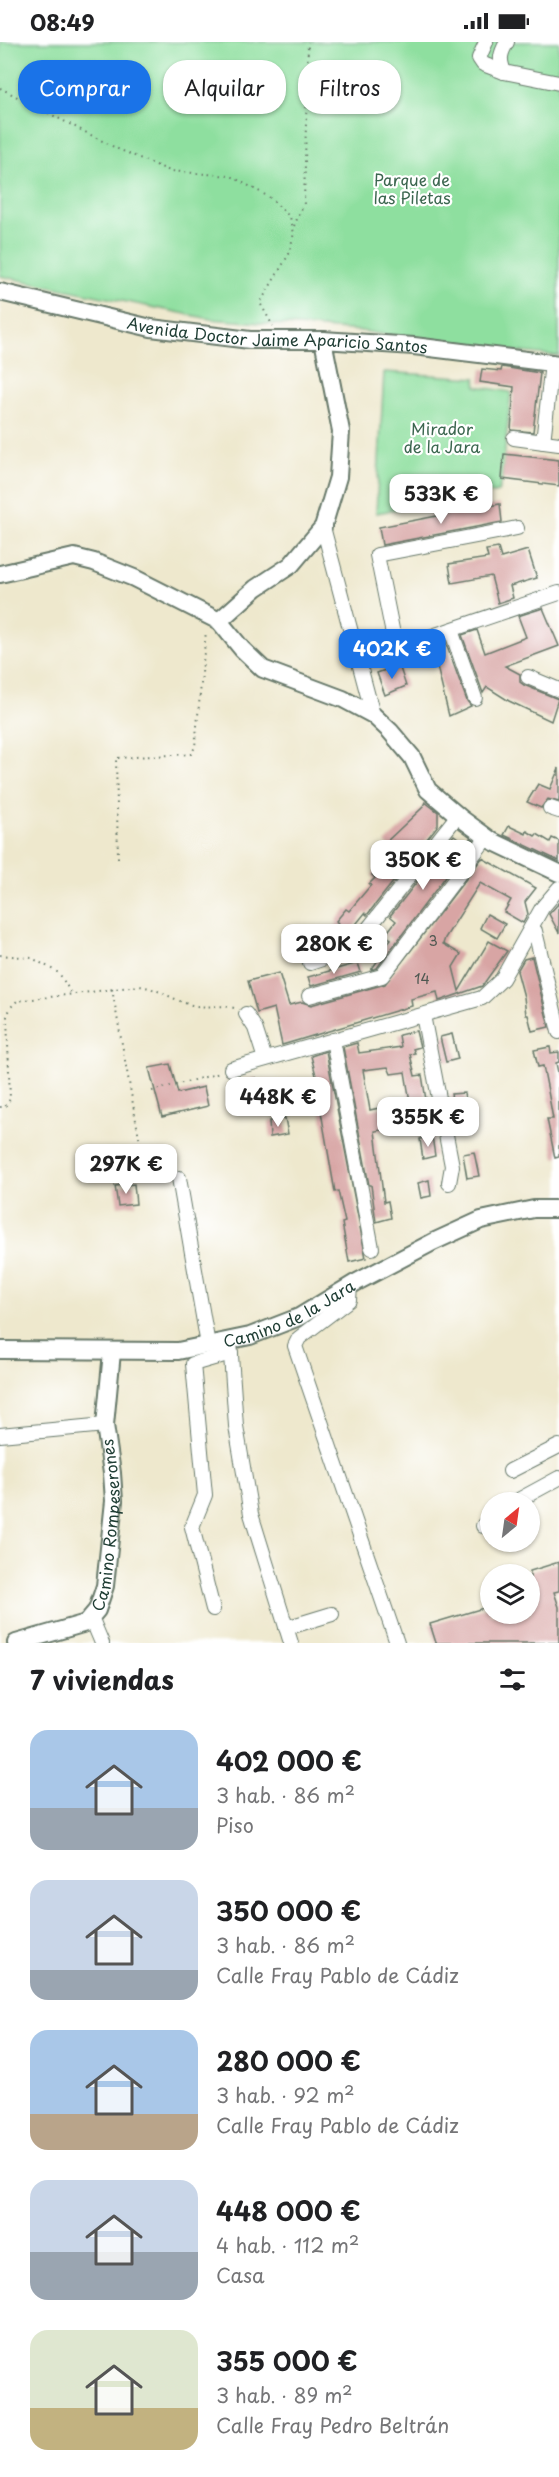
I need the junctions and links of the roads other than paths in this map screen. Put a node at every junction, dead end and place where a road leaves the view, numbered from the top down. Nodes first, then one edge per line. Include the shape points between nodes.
1 (486, 42) edge
2 (507, 42) edge
3 (504, 72) junction
4 (559, 83) edge
5 (0, 292) edge
6 (323, 340) junction
7 (556, 363) edge
8 (514, 438) dead end
9 (543, 442) junction
10 (559, 444) edge
11 (323, 527) junction
12 (517, 528) dead end
13 (0, 574) edge
14 (559, 593) edge
15 (215, 619) junction
16 (451, 630) junction
17 (396, 649) junction
18 (359, 661) junction
19 (528, 678) dead end
20 (559, 690) edge
21 (475, 698) dead end
22 (373, 715) junction
23 (458, 815) junction
24 (487, 837) junction
25 (559, 873) edge
26 (559, 888) edge
27 (531, 928) junction
28 (310, 963) dead end
29 (309, 996) dead end
30 (246, 1014) road end
31 (423, 1015) junction
32 (559, 1032) edge
33 (333, 1040) junction
34 (265, 1059) junction
35 (231, 1070) road end
36 (179, 1178) dead end
37 (449, 1183) dead end
38 (559, 1209) edge
39 (372, 1248) dead end
40 (350, 1286) junction
41 (208, 1345) junction
42 (230, 1347) junction
43 (0, 1350) edge
44 (112, 1352) junction
45 (105, 1425) junction
46 (0, 1435) edge
47 (559, 1446) edge
48 (510, 1471) dead end
49 (559, 1478) edge
50 (533, 1492) edge
51 (213, 1609) dead end
52 (332, 1614) dead end
53 (91, 1617) junction
54 (286, 1628) junction
55 (16, 1643) edge
56 (102, 1643) edge
57 (291, 1643) edge
58 (398, 1643) edge

1 - 3 street via 479,58 483,64
2 - 3 street via 500,54
3 - 4 street
5 - 6 street, Avenida Doctor Jaime Aparicio Santos via 151,328 250,340
6 - 7 street, Avenida Doctor Jaime Aparicio Santos
6 - 11 street via 341,431 338,477
7 - 9 street
8 - 9 street
9 - 10 street
11 - 15 street via 291,565
11 - 18 street
12 - 17 street via 377,555
13 - 15 street via 74,557 134,578
14 - 16 street
15 - 22 street via 262,669 343,699
16 - 17 street
16 - 21 street
17 - 18 street
18 - 22 street
19 - 20 street
22 - 23 street via 412,757 428,790
23 - 24 street
23 - 28 street via 352,949
24 - 25 street
24 - 29 street via 382,976
26 - 27 street
27 - 31 street via 502,979 482,998
27 - 32 street via 535,931
30 - 34 street
31 - 33 street
31 - 37 street via 452,1166
33 - 34 street
33 - 39 street
34 - 35 street
36 - 41 street
38 - 40 street, Camino de la Jara via 534,1209 481,1220
40 - 42 street, Camino de la Jara via 299,1317
40 - 58 street via 349,1300 299,1338 295,1346
41 - 42 street, Camino de la Jara
41 - 44 street, Camino de la Jara via 178,1351
42 - 51 street via 193,1364 205,1495 192,1527
42 - 54 street via 236,1426 251,1514
43 - 44 street, Camino de la Jara
44 - 45 street, Camino Rompeserones
45 - 46 street
45 - 53 street, Camino Rompeserones via 112,1473 112,1532 105,1586
47 - 48 street
49 - 50 street
52 - 54 street
53 - 55 street, Camino Rompeserones via 86,1623
53 - 56 street
54 - 57 street

